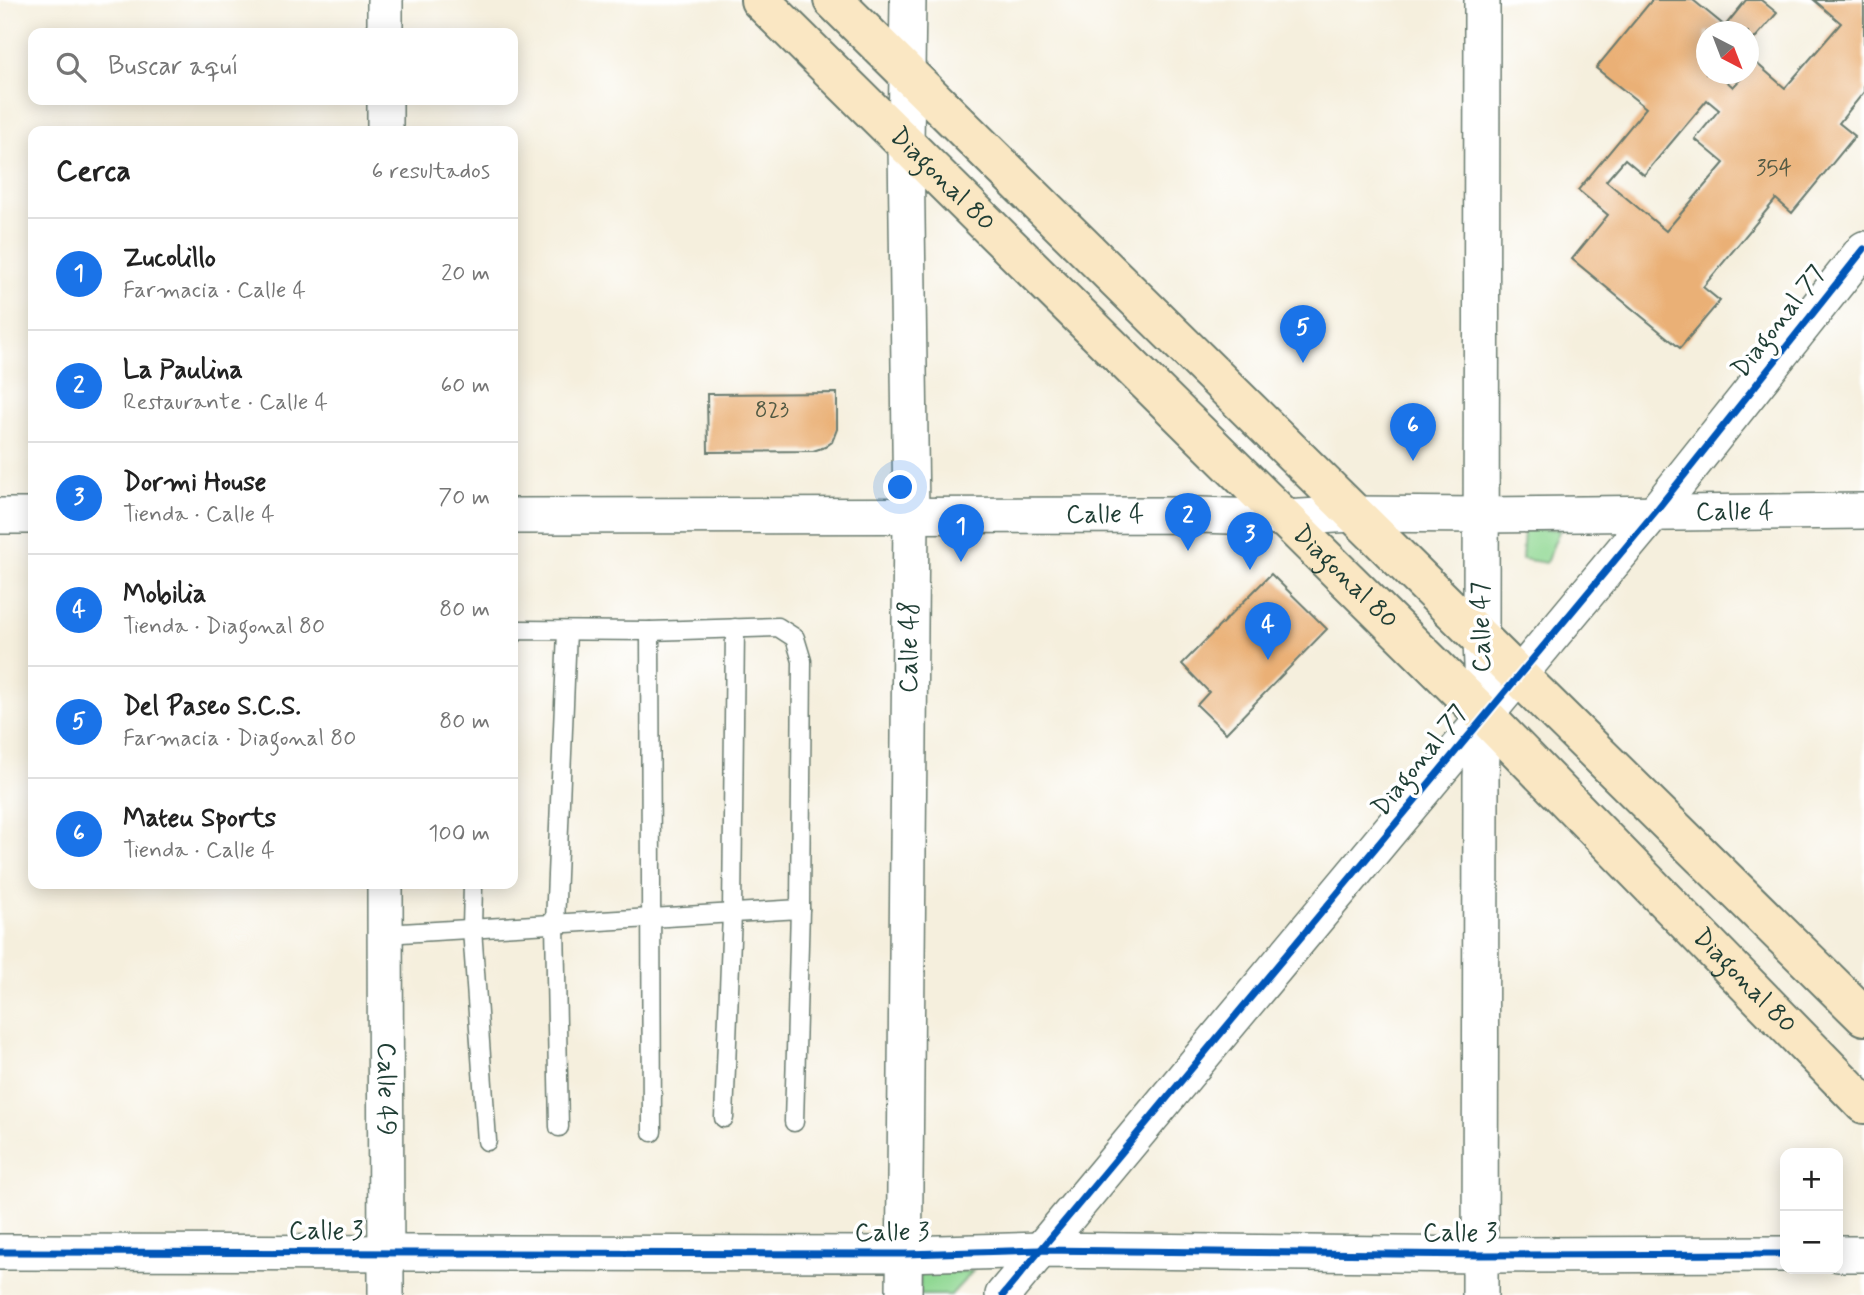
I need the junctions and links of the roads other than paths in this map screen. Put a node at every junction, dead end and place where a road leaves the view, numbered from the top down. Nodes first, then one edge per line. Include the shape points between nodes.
1 (385, 0) edge
2 (760, 0) edge
3 (833, 0) edge
4 (908, 0) edge
5 (1482, 0) edge
6 (385, 28) edge
7 (907, 76) junction
8 (385, 105) edge
9 (385, 126) edge
10 (906, 144) junction
11 (1864, 249) edge
12 (1864, 511) edge
13 (1655, 512) junction
14 (1353, 514) junction
15 (911, 515) junction
16 (1481, 515) junction
17 (0, 516) edge
18 (28, 516) edge
19 (518, 516) edge
20 (1284, 518) junction
21 (735, 628) junction
22 (518, 630) edge
23 (567, 631) junction
24 (650, 631) junction
25 (1481, 640) junction
26 (1518, 677) junction
27 (1484, 715) junction
28 (385, 889) edge
29 (473, 889) edge
30 (800, 909) junction
31 (732, 913) junction
32 (650, 918) junction
33 (555, 924) junction
34 (472, 929) junction
35 (385, 934) junction
36 (1864, 1016) edge
37 (1864, 1104) edge
38 (724, 1118) dead end
39 (794, 1122) dead end
40 (559, 1127) dead end
41 (652, 1132) dead end
42 (487, 1142) dead end
43 (1039, 1250) junction
44 (0, 1252) edge
45 (386, 1253) junction
46 (905, 1254) junction
47 (1780, 1254) edge
48 (1843, 1254) edge
49 (1864, 1254) edge
50 (1480, 1255) junction
51 (386, 1295) edge
52 (904, 1295) edge
53 (1003, 1295) edge
54 (1480, 1295) edge

1 - 6 street
2 - 10 main road, Diagonal 80
3 - 7 main road, Diagonal 80
4 - 7 street, Calle 48
5 - 16 street, Calle 47
7 - 10 street, Calle 48
7 - 14 main road, Diagonal 80
8 - 9 street
10 - 15 street, Calle 48
10 - 20 main road, Diagonal 80
11 - 13 street, Diagonal 77
12 - 13 street, Calle 4
13 - 16 street, Calle 4
13 - 26 street, Diagonal 77
14 - 16 street, Calle 4
14 - 20 street, Calle 4
14 - 25 main road, Diagonal 80
15 - 19 street, Calle 4
15 - 20 street, Calle 4
15 - 46 street, Calle 48
16 - 25 street, Calle 47
17 - 18 street
20 - 27 main road, Diagonal 80
21 - 24 lane
21 - 30 lane via 778,627 794,638 802,661
21 - 31 lane
22 - 23 lane
23 - 24 lane
23 - 33 lane
24 - 32 lane
25 - 26 main road, Diagonal 80
25 - 27 street, Calle 47
26 - 27 street, Diagonal 77
26 - 36 main road, Diagonal 80
27 - 37 main road, Diagonal 80
27 - 43 street, Diagonal 77
27 - 50 street, Calle 47
28 - 35 street, Calle 49
29 - 34 lane
30 - 31 lane
30 - 39 lane
31 - 32 lane
31 - 38 lane
32 - 33 lane
32 - 41 lane
33 - 34 lane
33 - 40 lane
34 - 35 lane
34 - 42 lane
35 - 45 street, Calle 49
43 - 46 street, Calle 3
43 - 50 street, Calle 3
43 - 53 street, Diagonal 77
44 - 45 street, Calle 3
45 - 46 street, Calle 3
45 - 51 street, Calle 49
46 - 52 street, Calle 48
47 - 50 street, Calle 3
48 - 49 street
50 - 54 street, Calle 47

